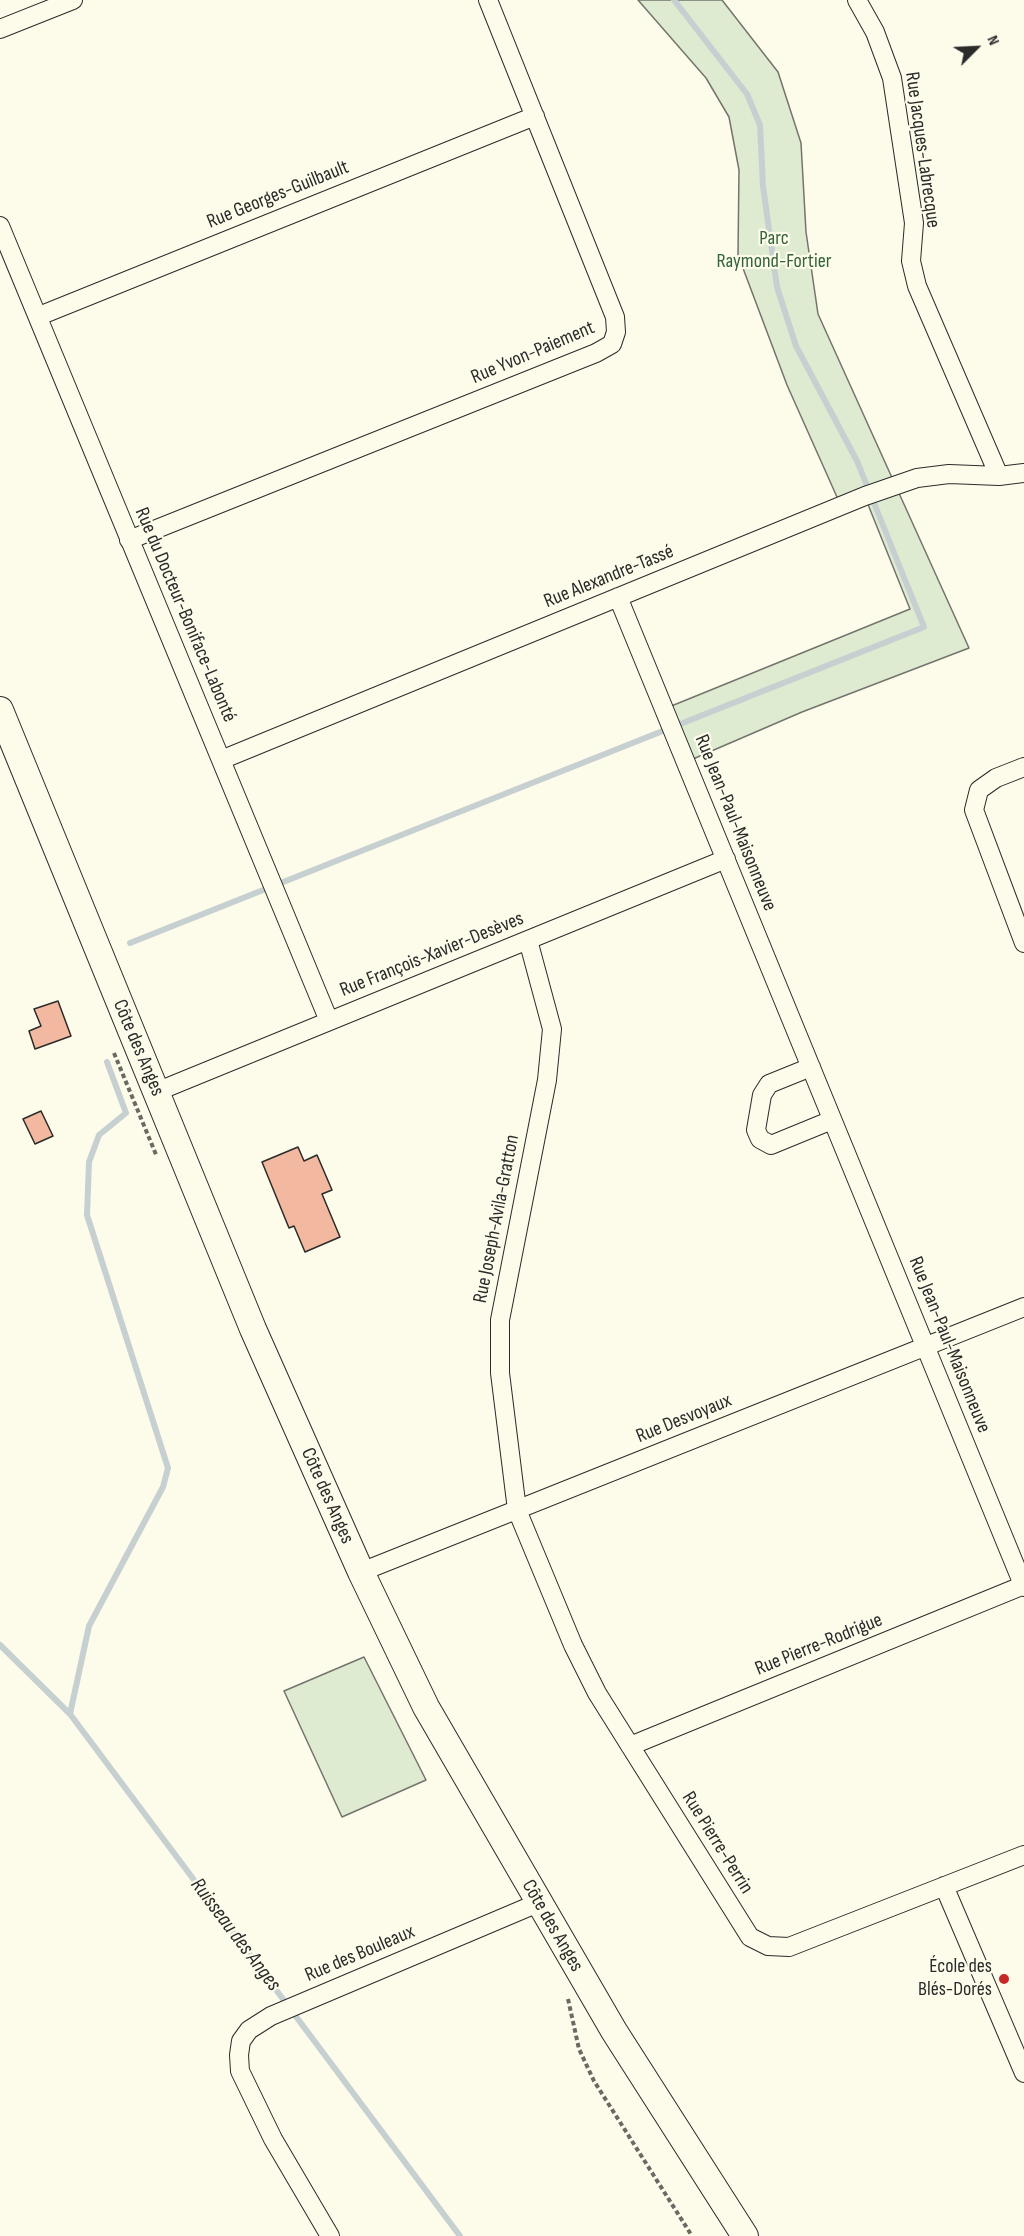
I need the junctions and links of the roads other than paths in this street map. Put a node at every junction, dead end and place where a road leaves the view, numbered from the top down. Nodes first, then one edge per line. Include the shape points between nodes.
1 (73, 0) edge
2 (488, 0) edge
3 (857, 0) edge
4 (0, 29) edge
5 (535, 116) junction
6 (0, 226) edge
7 (39, 316) junction
8 (1024, 473) edge
9 (999, 476) junction
10 (129, 540) junction
11 (618, 597) junction
12 (0, 710) edge
13 (220, 760) junction
14 (1024, 767) edge
15 (726, 859) junction
16 (528, 940) junction
17 (1024, 943) edge
18 (329, 1021) junction
19 (811, 1067) junction
20 (156, 1092) junction
21 (832, 1120) junction
22 (1024, 1307) edge
23 (925, 1347) junction
24 (517, 1510) junction
25 (361, 1572) junction
26 (1024, 1586) edge
27 (630, 1746) junction
28 (1024, 1855) edge
29 (944, 1886) junction
30 (538, 1903) junction
31 (1024, 2073) edge
32 (330, 2236) edge
33 (745, 2236) edge

1 - 4 street
2 - 5 street, Rue Yvon-Paiement
3 - 9 street, Rue Jacques-Labrecque via 892,78 914,223 911,261 917,286
5 - 7 street, Rue Georges-Guilbault
5 - 10 street, Rue Yvon-Paiement via 615,317 612,344
6 - 7 street, Rue du Docteur-Boniface-Labonté
7 - 10 street, Rue du Docteur-Boniface-Labonté
8 - 9 street, Rue Alexandre-Tassé
9 - 11 street, Rue Alexandre-Tassé via 949,474 917,478
10 - 13 street, Rue du Docteur-Boniface-Labonté
11 - 13 street, Rue Alexandre-Tassé
11 - 15 street, Rue Jean-Paul-Maisonneuve
12 - 20 street, Côte des Anges
13 - 18 street, Rue du Docteur-Boniface-Labonté
14 - 17 street via 979,790 974,810
15 - 16 street, Rue François-Xavier-Desèves
15 - 19 street, Rue Jean-Paul-Maisonneuve
16 - 18 street, Rue François-Xavier-Desèves
16 - 24 street, Rue Joseph-Avila-Gratton via 552,1029 547,1080 500,1320 500,1373
18 - 20 street, Rue François-Xavier-Desèves
19 - 21 street, Rue Jean-Paul-Maisonneuve
19 - 21 street via 769,1084 762,1095 756,1130 760,1139 771,1145
20 - 25 street, Côte des Anges via 253,1329
21 - 23 street, Rue Jean-Paul-Maisonneuve
22 - 23 street, Rue Desvoyaux
23 - 24 street, Rue Desvoyaux
23 - 26 street, Rue Jean-Paul-Maisonneuve
24 - 25 street, Rue Desvoyaux
24 - 27 street, Rue Pierre-Perrin via 573,1645
25 - 30 street, Côte des Anges via 426,1707
26 - 27 street, Rue Pierre-Rodrigue
27 - 29 street, Rue Pierre-Perrin via 750,1936 768,1946 789,1947
28 - 29 street, Rue Pierre-Perrin
29 - 31 street
30 - 32 street, Rue des Bouleaux via 271,2016 249,2030 241,2041 240,2071 273,2139
30 - 33 street, Côte des Anges via 614,2031

